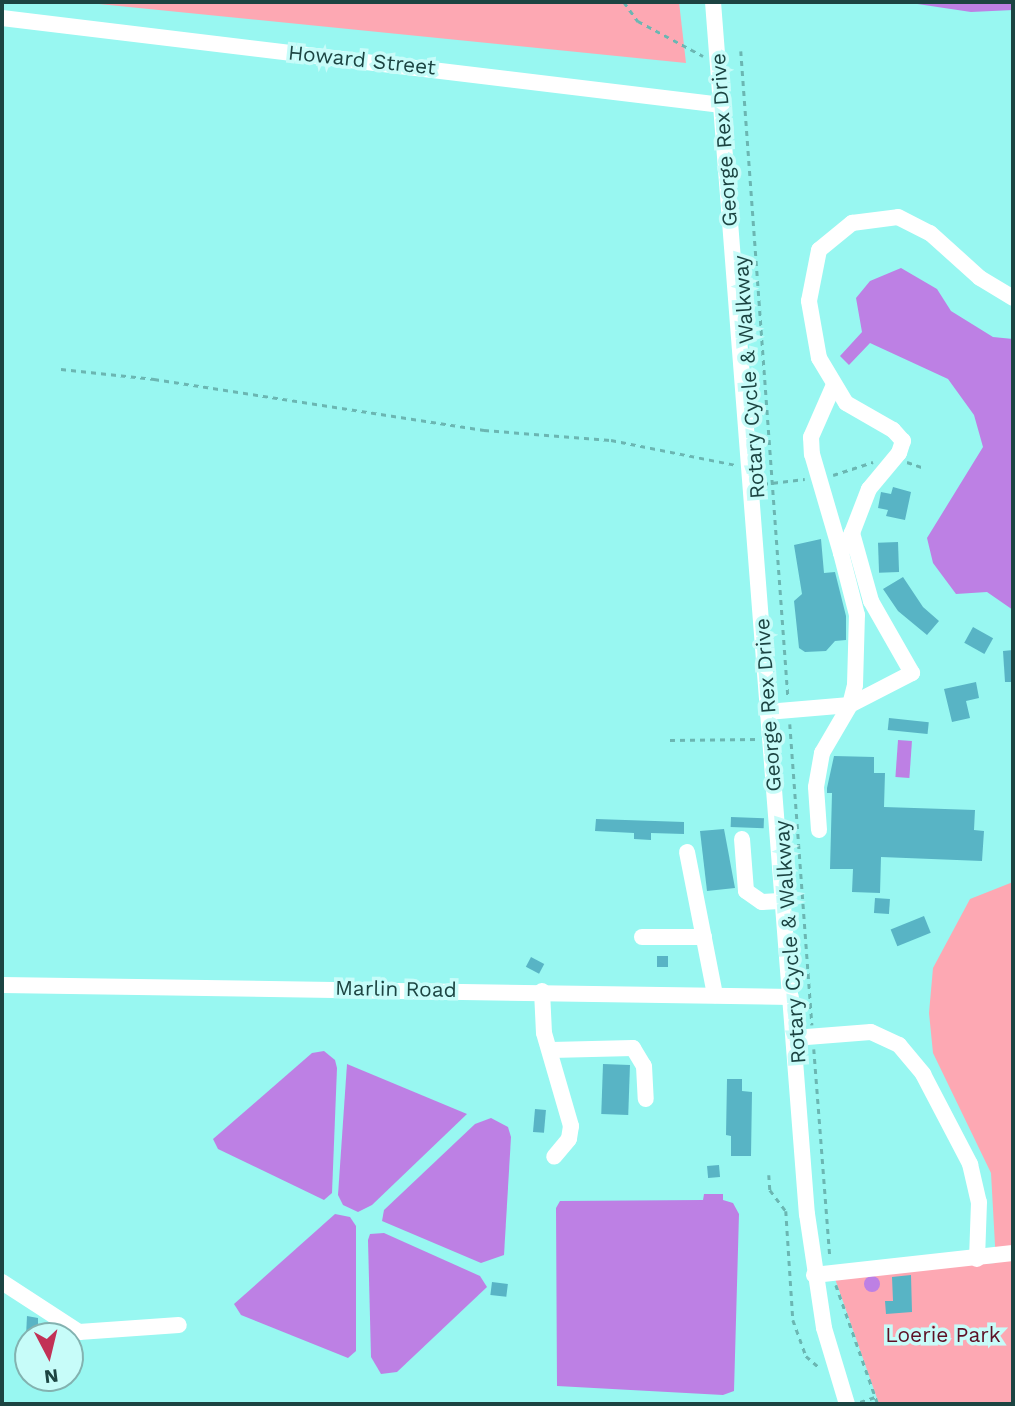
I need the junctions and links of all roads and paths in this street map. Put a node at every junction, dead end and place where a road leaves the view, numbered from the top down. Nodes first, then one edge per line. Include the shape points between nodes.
1 (624, 2) edge
2 (713, 2) edge
3 (2, 18) edge
4 (741, 51) dead end
5 (718, 63) junction
6 (722, 105) junction
7 (1013, 298) edge
8 (61, 369) dead end
9 (833, 387) junction
10 (894, 460) junction
11 (924, 468) dead end
12 (749, 469) junction
13 (817, 478) junction
14 (772, 483) junction
15 (750, 486) junction
16 (852, 533) junction
17 (841, 553) junction
18 (850, 705) junction
19 (789, 709) junction
20 (767, 712) junction
21 (770, 738) junction
22 (670, 740) dead end
23 (819, 830) dead end
24 (742, 839) dead end
25 (687, 852) dead end
26 (784, 901) junction
27 (642, 937) dead end
28 (704, 937) junction
29 (2, 985) edge
30 (542, 990) junction
31 (715, 995) junction
32 (791, 997) junction
33 (813, 1034) junction
34 (794, 1038) junction
35 (551, 1050) junction
36 (646, 1098) dead end
37 (554, 1157) dead end
38 (769, 1175) dead end
39 (1013, 1253) edge
40 (977, 1259) junction
41 (833, 1273) junction
42 (814, 1275) junction
43 (2, 1282) edge
44 (179, 1325) dead end
45 (831, 1373) dead end
46 (875, 1397) junction
47 (847, 1404) edge
48 (853, 1404) edge
49 (878, 1404) edge

1 - 5 path via 638,21
2 - 5 street, George Rex Drive
3 - 6 street, Howard Street
4 - 14 path, Rotary Cycle & Walkway
5 - 6 street, George Rex Drive
6 - 12 street, George Rex Drive
7 - 9 street via 980,278 915,224 898,217 875,216 852,223 819,250 810,281 813,334
8 - 12 path via 484,430 611,440
9 - 10 street via 863,415 901,436 903,446
9 - 13 street via 811,437
10 - 11 path
10 - 13 path
10 - 16 street via 869,489
12 - 15 street, George Rex Drive
13 - 14 path
13 - 17 street
14 - 15 path
14 - 19 path, Rotary Cycle & Walkway
15 - 20 street, George Rex Drive
16 - 17 street
16 - 18 street via 871,601 912,671 907,679
17 - 18 street via 857,615 858,656
18 - 19 street
18 - 23 street via 822,753 816,787
19 - 20 street
19 - 33 path, Rotary Cycle & Walkway
20 - 21 street, George Rex Drive
21 - 22 path
21 - 26 street, George Rex Drive
24 - 26 street via 746,891 762,902
25 - 28 street
26 - 32 street, George Rex Drive
27 - 28 street
28 - 31 street
29 - 30 street, Marlin Road
30 - 31 street, Marlin Road
30 - 35 street via 544,1033
31 - 32 street, Marlin Road
32 - 34 street, George Rex Drive
33 - 34 street
33 - 40 street via 871,1032 888,1037 923,1074 976,1185
33 - 41 path, Rotary Cycle & Walkway
34 - 42 street, George Rex Drive
35 - 36 street via 633,1048 644,1066
35 - 37 street via 571,1126 569,1139
38 - 45 path via 770,1190 786,1211 793,1320 806,1356
39 - 40 street
40 - 41 street
41 - 42 street
41 - 46 path, Rotary Cycle & Walkway
42 - 47 street, George Rex Drive
43 - 44 street via 79,1332
46 - 48 path
46 - 49 path, Rotary Cycle & Walkway

